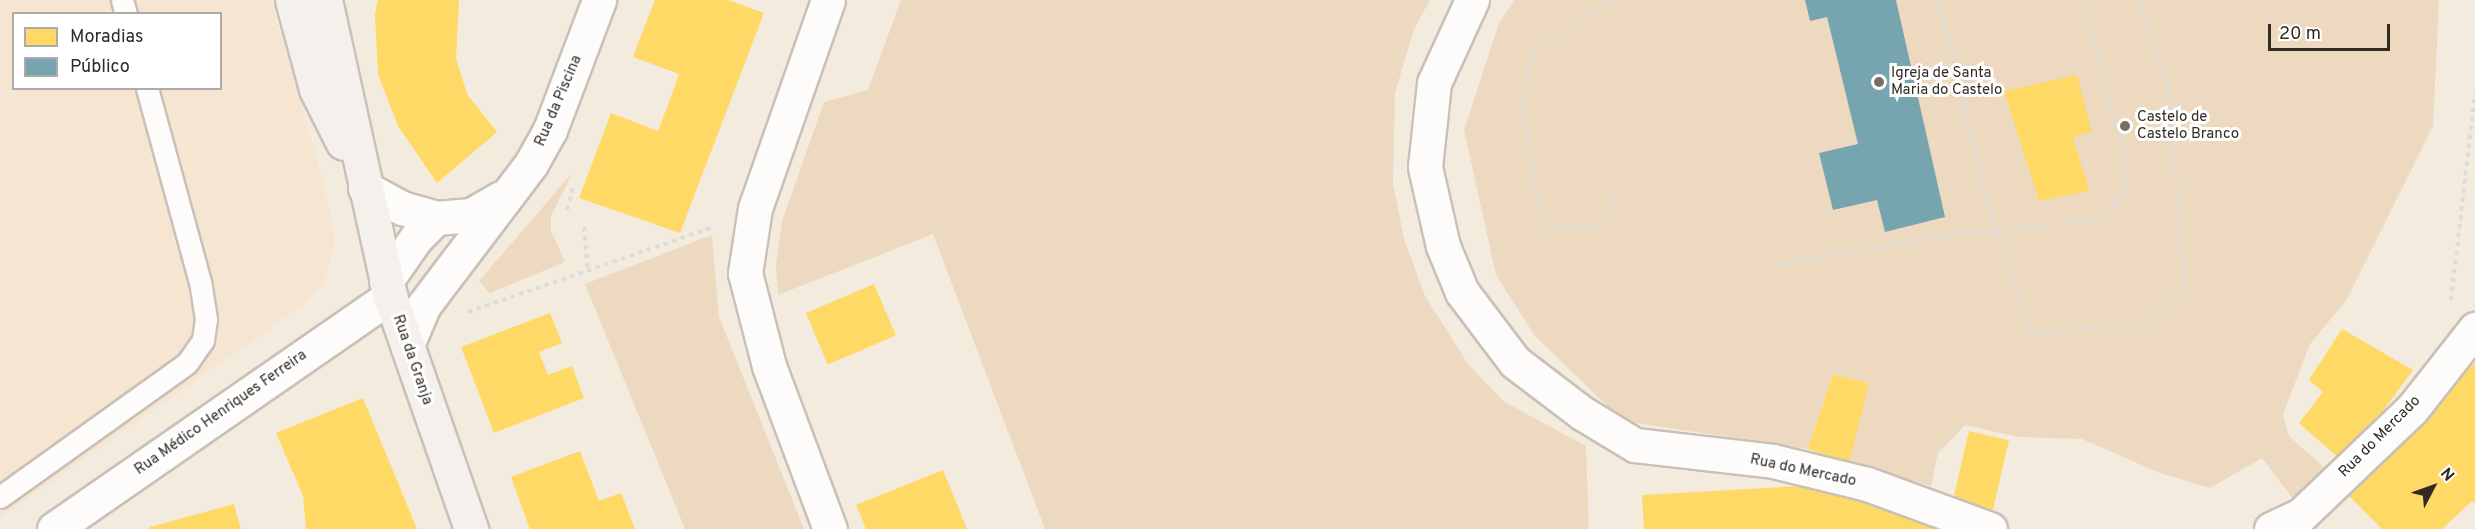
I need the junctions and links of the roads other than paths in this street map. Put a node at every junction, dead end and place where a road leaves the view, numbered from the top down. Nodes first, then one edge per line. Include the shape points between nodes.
1 (292, 0) edge
2 (325, 0) edge
3 (599, 0) edge
4 (828, 0) edge
5 (1472, 0) edge
6 (148, 90) edge
7 (365, 188) junction
8 (505, 195) junction
9 (436, 218) junction
10 (388, 289) junction
11 (2475, 329) edge
12 (407, 345) junction
13 (0, 497) edge
14 (66, 525) edge
15 (471, 529) edge
16 (830, 529) edge
17 (1990, 529) edge
18 (2271, 529) edge

1 - 7 main road, Rua da Granja via 316,89
2 - 7 main road, Rua da Granja
3 - 8 street, Rua da Piscina via 550,130 531,164
4 - 16 street via 755,208 745,273 769,366
5 - 17 street, Rua do Mercado via 1434,83 1425,166 1443,246 1462,292 1515,362 1582,412 1635,445 1773,461 1867,484
6 - 13 lane via 200,282 206,319 203,339 187,363
7 - 9 street via 402,208
7 - 10 main road, Rua da Granja
8 - 9 street via 471,215
8 - 12 street, Rua da Piscina via 424,305
9 - 10 street via 416,238
10 - 12 main road, Rua da Granja
10 - 14 street, Rua Médico Henriques Ferreira
11 - 18 street, Rua do Mercado via 2412,409 2301,515
12 - 15 main road, Rua da Granja

